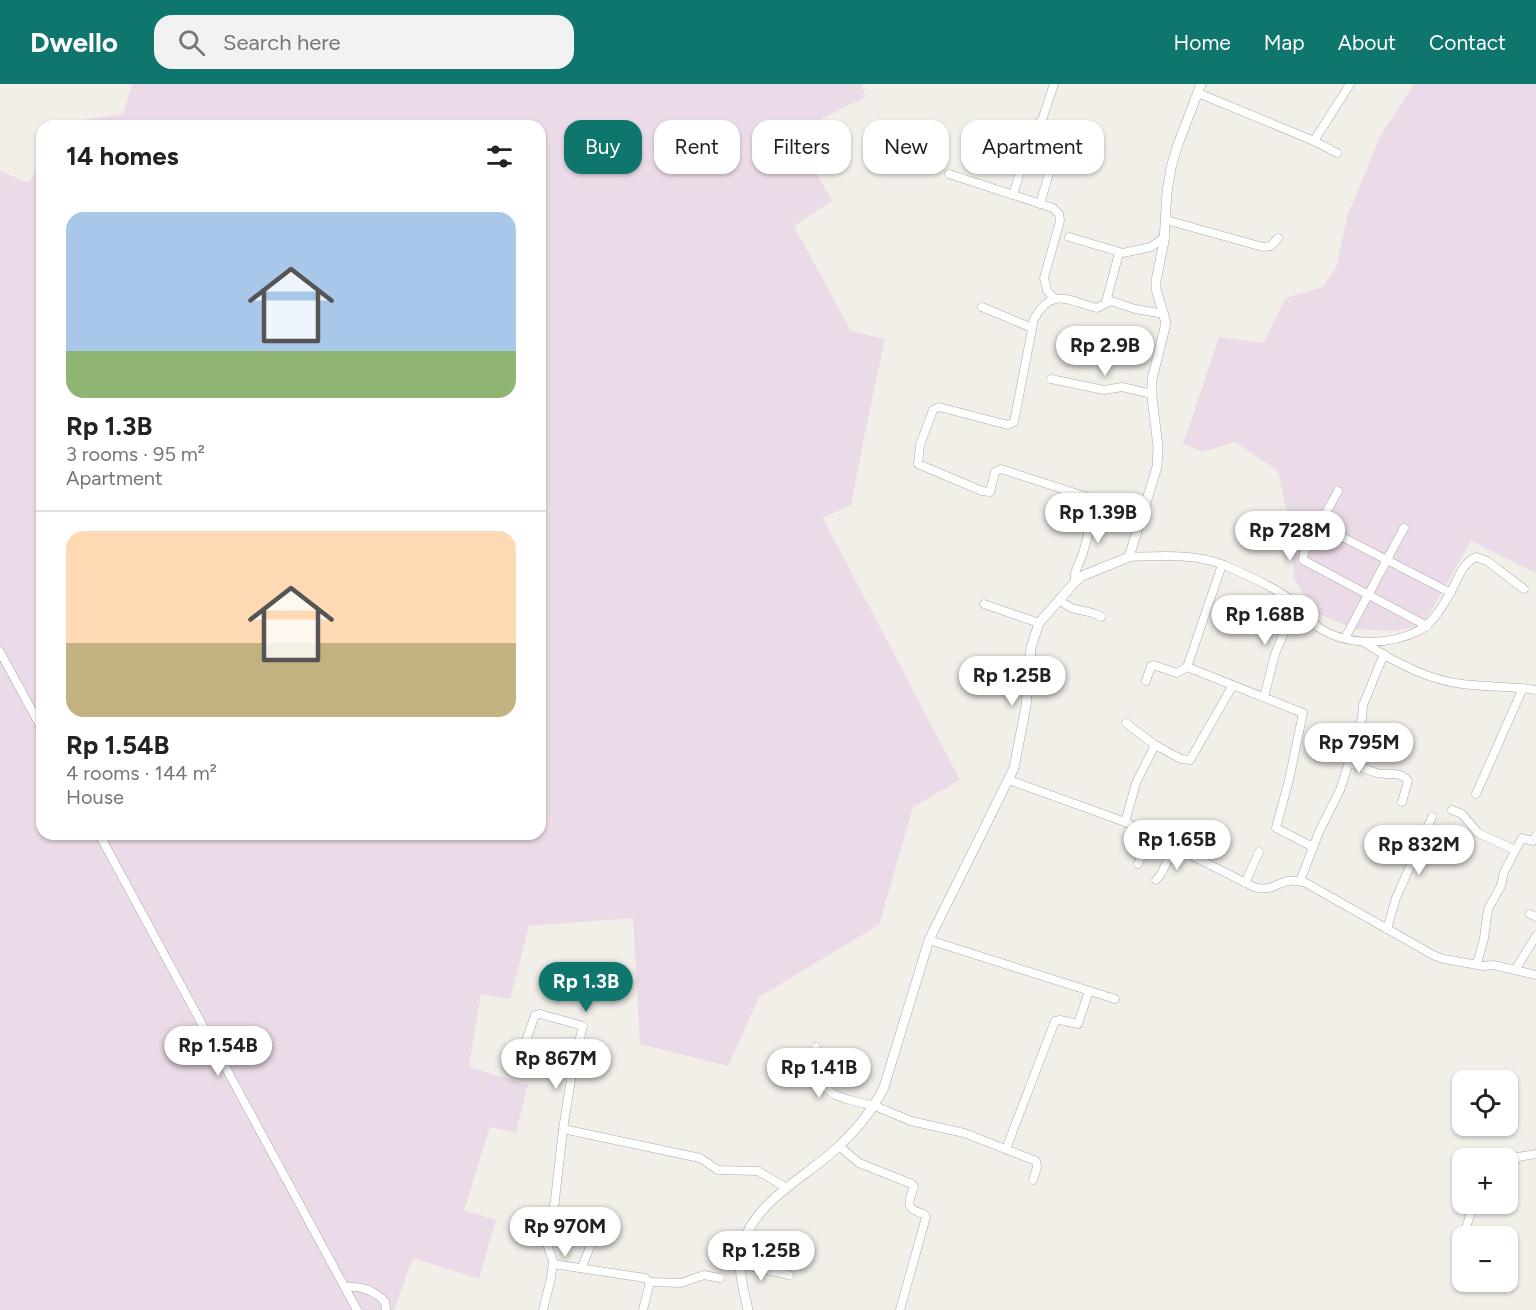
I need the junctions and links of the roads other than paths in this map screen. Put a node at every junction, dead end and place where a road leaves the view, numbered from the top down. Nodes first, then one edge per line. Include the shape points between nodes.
1 (1054, 84) edge
2 (1350, 84) edge
3 (1200, 89) edge
4 (1314, 141) junction
5 (1337, 153) dead end
6 (949, 174) dead end
7 (1049, 174) edge
8 (1013, 195) junction
9 (1040, 204) junction
10 (1166, 220) junction
11 (1069, 237) dead end
12 (1165, 237) junction
13 (1278, 238) dead end
14 (1119, 253) junction
15 (1054, 299) junction
16 (1106, 302) junction
17 (982, 307) dead end
18 (1164, 314) junction
19 (1032, 328) junction
20 (1051, 379) dead end
21 (1152, 394) junction
22 (1338, 491) dead end
23 (1097, 502) junction
24 (1143, 515) junction
25 (1319, 525) junction
26 (1404, 528) dead end
27 (1129, 557) junction
28 (1386, 561) junction
29 (1222, 565) junction
30 (1075, 582) junction
31 (1524, 589) dead end
32 (1450, 593) junction
33 (1368, 596) junction
34 (1059, 599) junction
35 (984, 604) dead end
36 (1296, 604) junction
37 (1101, 617) dead end
38 (1039, 623) junction
39 (1426, 626) junction
40 (1345, 638) junction
41 (1365, 643) junction
42 (0, 652) edge
43 (1384, 654) junction
44 (1187, 667) junction
45 (1146, 681) dead end
46 (1233, 685) junction
47 (1523, 688) junction
48 (1536, 690) edge
49 (1264, 697) junction
50 (36, 718) edge
51 (1126, 723) dead end
52 (1155, 745) junction
53 (1349, 762) junction
54 (1009, 780) junction
55 (1476, 794) dead end
56 (1402, 802) dead end
57 (1452, 810) dead end
58 (1432, 817) dead end
59 (1125, 822) junction
60 (1150, 835) junction
61 (1536, 836) edge
62 (102, 840) edge
63 (1175, 846) junction
64 (1313, 847) junction
65 (1515, 850) junction
66 (1258, 852) dead end
67 (1138, 864) dead end
68 (1156, 880) dead end
69 (1300, 881) junction
70 (1245, 883) junction
71 (1387, 929) junction
72 (1536, 936) edge
73 (929, 940) junction
74 (1476, 964) junction
75 (1515, 970) junction
76 (1536, 975) edge
77 (1089, 991) junction
78 (1115, 999) dead end
79 (816, 1047) dead end
80 (574, 1061) junction
81 (875, 1106) junction
82 (563, 1129) junction
83 (839, 1146) junction
84 (1006, 1149) junction
85 (1536, 1154) edge
86 (1518, 1157) edge
87 (1033, 1180) dead end
88 (785, 1187) junction
89 (597, 1229) dead end
90 (553, 1264) junction
91 (740, 1264) junction
92 (582, 1268) junction
93 (789, 1275) dead end
94 (720, 1278) dead end
95 (650, 1282) junction
96 (345, 1287) junction
97 (357, 1310) edge
98 (386, 1310) edge
99 (543, 1310) edge
100 (643, 1310) edge
101 (748, 1310) edge
102 (900, 1310) edge

1 - 8 street via 1042,120 1034,127
2 - 4 street
3 - 4 street
3 - 10 street via 1171,168
4 - 5 street
6 - 8 street
7 - 9 street
8 - 9 street
9 - 15 street via 1054,209 1060,218 1044,278
10 - 12 street
10 - 13 street via 1263,247 1271,246
11 - 14 street
12 - 14 street via 1151,246
12 - 18 street via 1156,281
14 - 16 street
15 - 16 street via 1068,298 1097,308
15 - 19 street via 1038,311
16 - 18 street
17 - 19 street
18 - 21 street via 1166,331 1152,379
19 - 23 street via 1014,422 1004,424 939,407 933,410 920,445 918,464 982,491 990,492 995,472 1001,469
20 - 21 street via 1104,390 1122,387
21 - 24 street via 1159,456
22 - 25 street
23 - 24 street
23 - 30 street via 1074,573
24 - 27 street
25 - 28 street
25 - 33 street via 1303,560
26 - 28 street
27 - 29 street via 1188,557
27 - 30 street
28 - 32 street
28 - 33 street
29 - 36 street
29 - 44 street
30 - 34 street
31 - 32 street via 1476,557 1463,568
32 - 39 street
33 - 39 street
33 - 40 street
34 - 37 street via 1076,611 1089,611
34 - 38 street
35 - 38 street
36 - 40 street via 1316,625
36 - 49 street via 1275,654
38 - 54 street via 1031,648 1020,740
39 - 41 street via 1413,634
40 - 41 street
41 - 43 street
42 - 50 street
43 - 47 street via 1439,680
43 - 53 street via 1363,705
44 - 45 street via 1176,673 1153,665
44 - 46 street
46 - 49 street
46 - 52 street via 1190,760
47 - 48 street
47 - 55 street
49 - 64 street via 1303,713 1276,828
51 - 52 street
52 - 59 street via 1136,783
53 - 56 street via 1378,773 1405,777 1408,781
53 - 64 street
54 - 59 street
54 - 73 street
57 - 65 street via 1462,814 1478,833
58 - 71 street via 1396,898
59 - 60 street
60 - 63 street
60 - 67 street
61 - 65 street via 1533,841 1522,838
62 - 96 street
63 - 68 street
63 - 70 street
64 - 69 street
65 - 74 street via 1488,909
66 - 70 street
69 - 70 street via 1285,880 1272,889
69 - 71 street
71 - 74 street via 1435,956
72 - 75 street
73 - 77 street
73 - 81 street
74 - 75 street
75 - 76 street
77 - 78 street
77 - 84 street via 1078,1024 1055,1021
79 - 81 street via 816,1079 833,1094
80 - 80 street via 583,1026 535,1015 529,1045
80 - 82 street
81 - 83 street
81 - 84 street via 911,1121 964,1133
82 - 88 street via 693,1156 722,1171 753,1170
82 - 90 street via 548,1236
83 - 88 street
83 - 102 street via 859,1163 912,1184 910,1207 926,1217
84 - 87 street via 1036,1161
85 - 86 street
88 - 91 street via 755,1222
89 - 92 street
90 - 92 street
90 - 99 street
91 - 93 street
91 - 101 street
92 - 95 street via 639,1276
94 - 95 street via 704,1275 681,1284
95 - 100 street
96 - 97 street
96 - 98 street via 375,1293 386,1302

